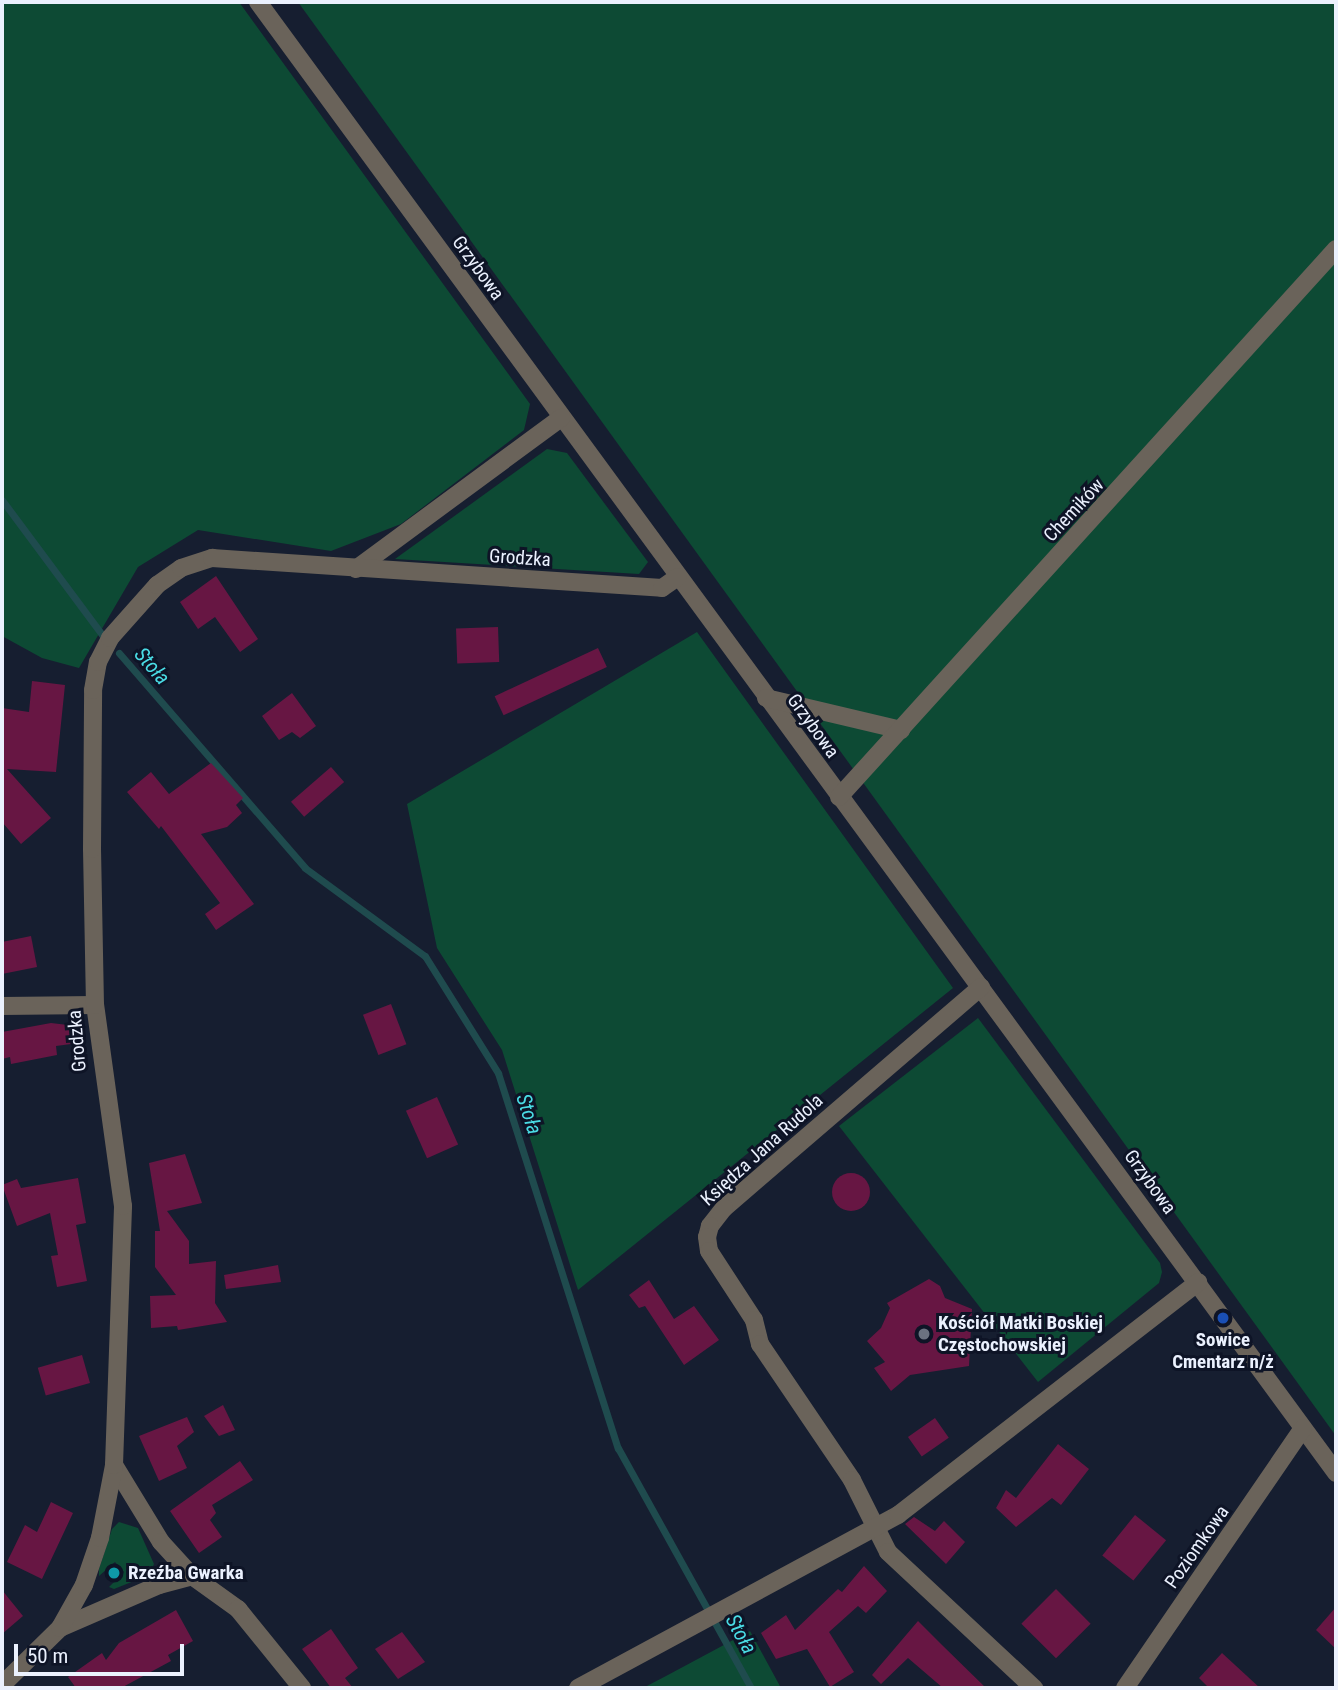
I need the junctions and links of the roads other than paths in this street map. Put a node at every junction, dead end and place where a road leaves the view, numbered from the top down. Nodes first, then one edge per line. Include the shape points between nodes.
1 (258, 2) edge
2 (1336, 249) edge
3 (561, 418) junction
4 (356, 569) junction
5 (678, 577) junction
6 (766, 698) junction
7 (901, 730) junction
8 (839, 797) junction
9 (981, 987) junction
10 (95, 1005) junction
11 (2, 1006) edge
12 (1198, 1282) junction
13 (1303, 1428) junction
14 (114, 1465) junction
15 (1336, 1472) edge
16 (875, 1528) junction
17 (191, 1576) junction
18 (60, 1628) junction
19 (2, 1685) edge
20 (302, 1688) edge
21 (578, 1688) edge
22 (1034, 1688) edge
23 (1125, 1688) edge

1 - 3 street, Grzybowa
2 - 7 street, Chemików
3 - 4 street
3 - 5 street, Grzybowa
4 - 5 street, Grodzka via 662,588
4 - 10 street, Grodzka via 212,558 181,568 157,585 110,638 98,662 93,690
5 - 6 street, Grzybowa
6 - 7 street
6 - 8 street, Grzybowa
7 - 8 street, Chemików
8 - 9 street, Grzybowa
9 - 12 street, Grzybowa
9 - 16 street, Księdza Jana Rudola via 724,1208 710,1226 709,1251 754,1320 760,1344 852,1480
10 - 11 street
10 - 14 street, Grodzka via 123,1206
12 - 13 street, Grzybowa
12 - 16 street via 898,1515
13 - 15 street, Grzybowa
13 - 23 street, Poziomkowa
14 - 17 street via 161,1542
14 - 18 street, Grodzka via 96,1549 84,1585
16 - 21 street
16 - 22 street via 888,1552
17 - 18 street
17 - 20 street via 238,1609
18 - 19 street, Grodzka

